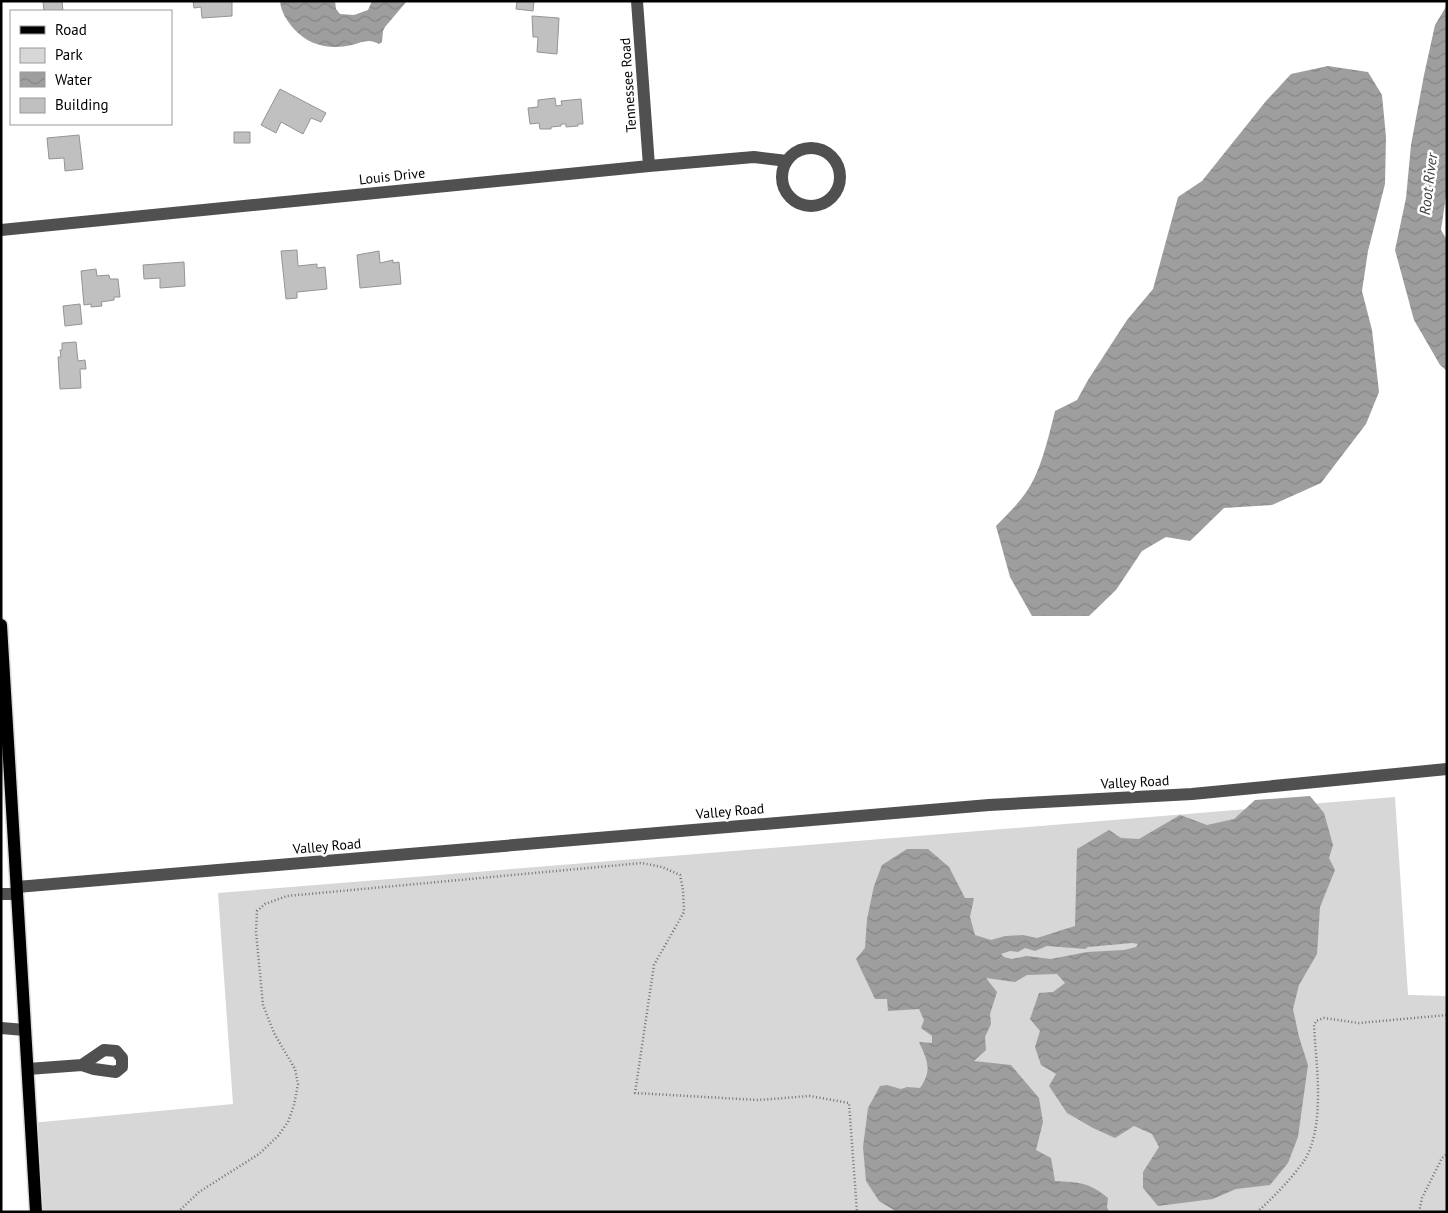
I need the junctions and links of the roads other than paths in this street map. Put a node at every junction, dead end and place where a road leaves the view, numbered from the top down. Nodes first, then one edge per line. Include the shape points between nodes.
1 (637, 1) edge
2 (787, 161) junction
3 (649, 166) junction
4 (1, 230) edge
5 (1, 625) edge
6 (1447, 769) edge
7 (17, 890) junction
8 (1, 894) edge
9 (1, 1028) edge
10 (25, 1030) junction
11 (82, 1065) dead end
12 (28, 1069) junction
13 (36, 1212) edge

1 - 3 street, Tennessee Road
2 - 2 street via 783,170 784,190 798,204 818,205 834,194 840,175 837,165 825,152 800,150
2 - 3 street, Louis Drive via 754,157
3 - 4 street, Louis Drive
5 - 7 main road
6 - 7 street, Valley Road via 1192,794 989,805
7 - 8 street, Valley Road
7 - 10 main road
9 - 10 street
10 - 12 main road
11 - 12 street
12 - 13 main road

